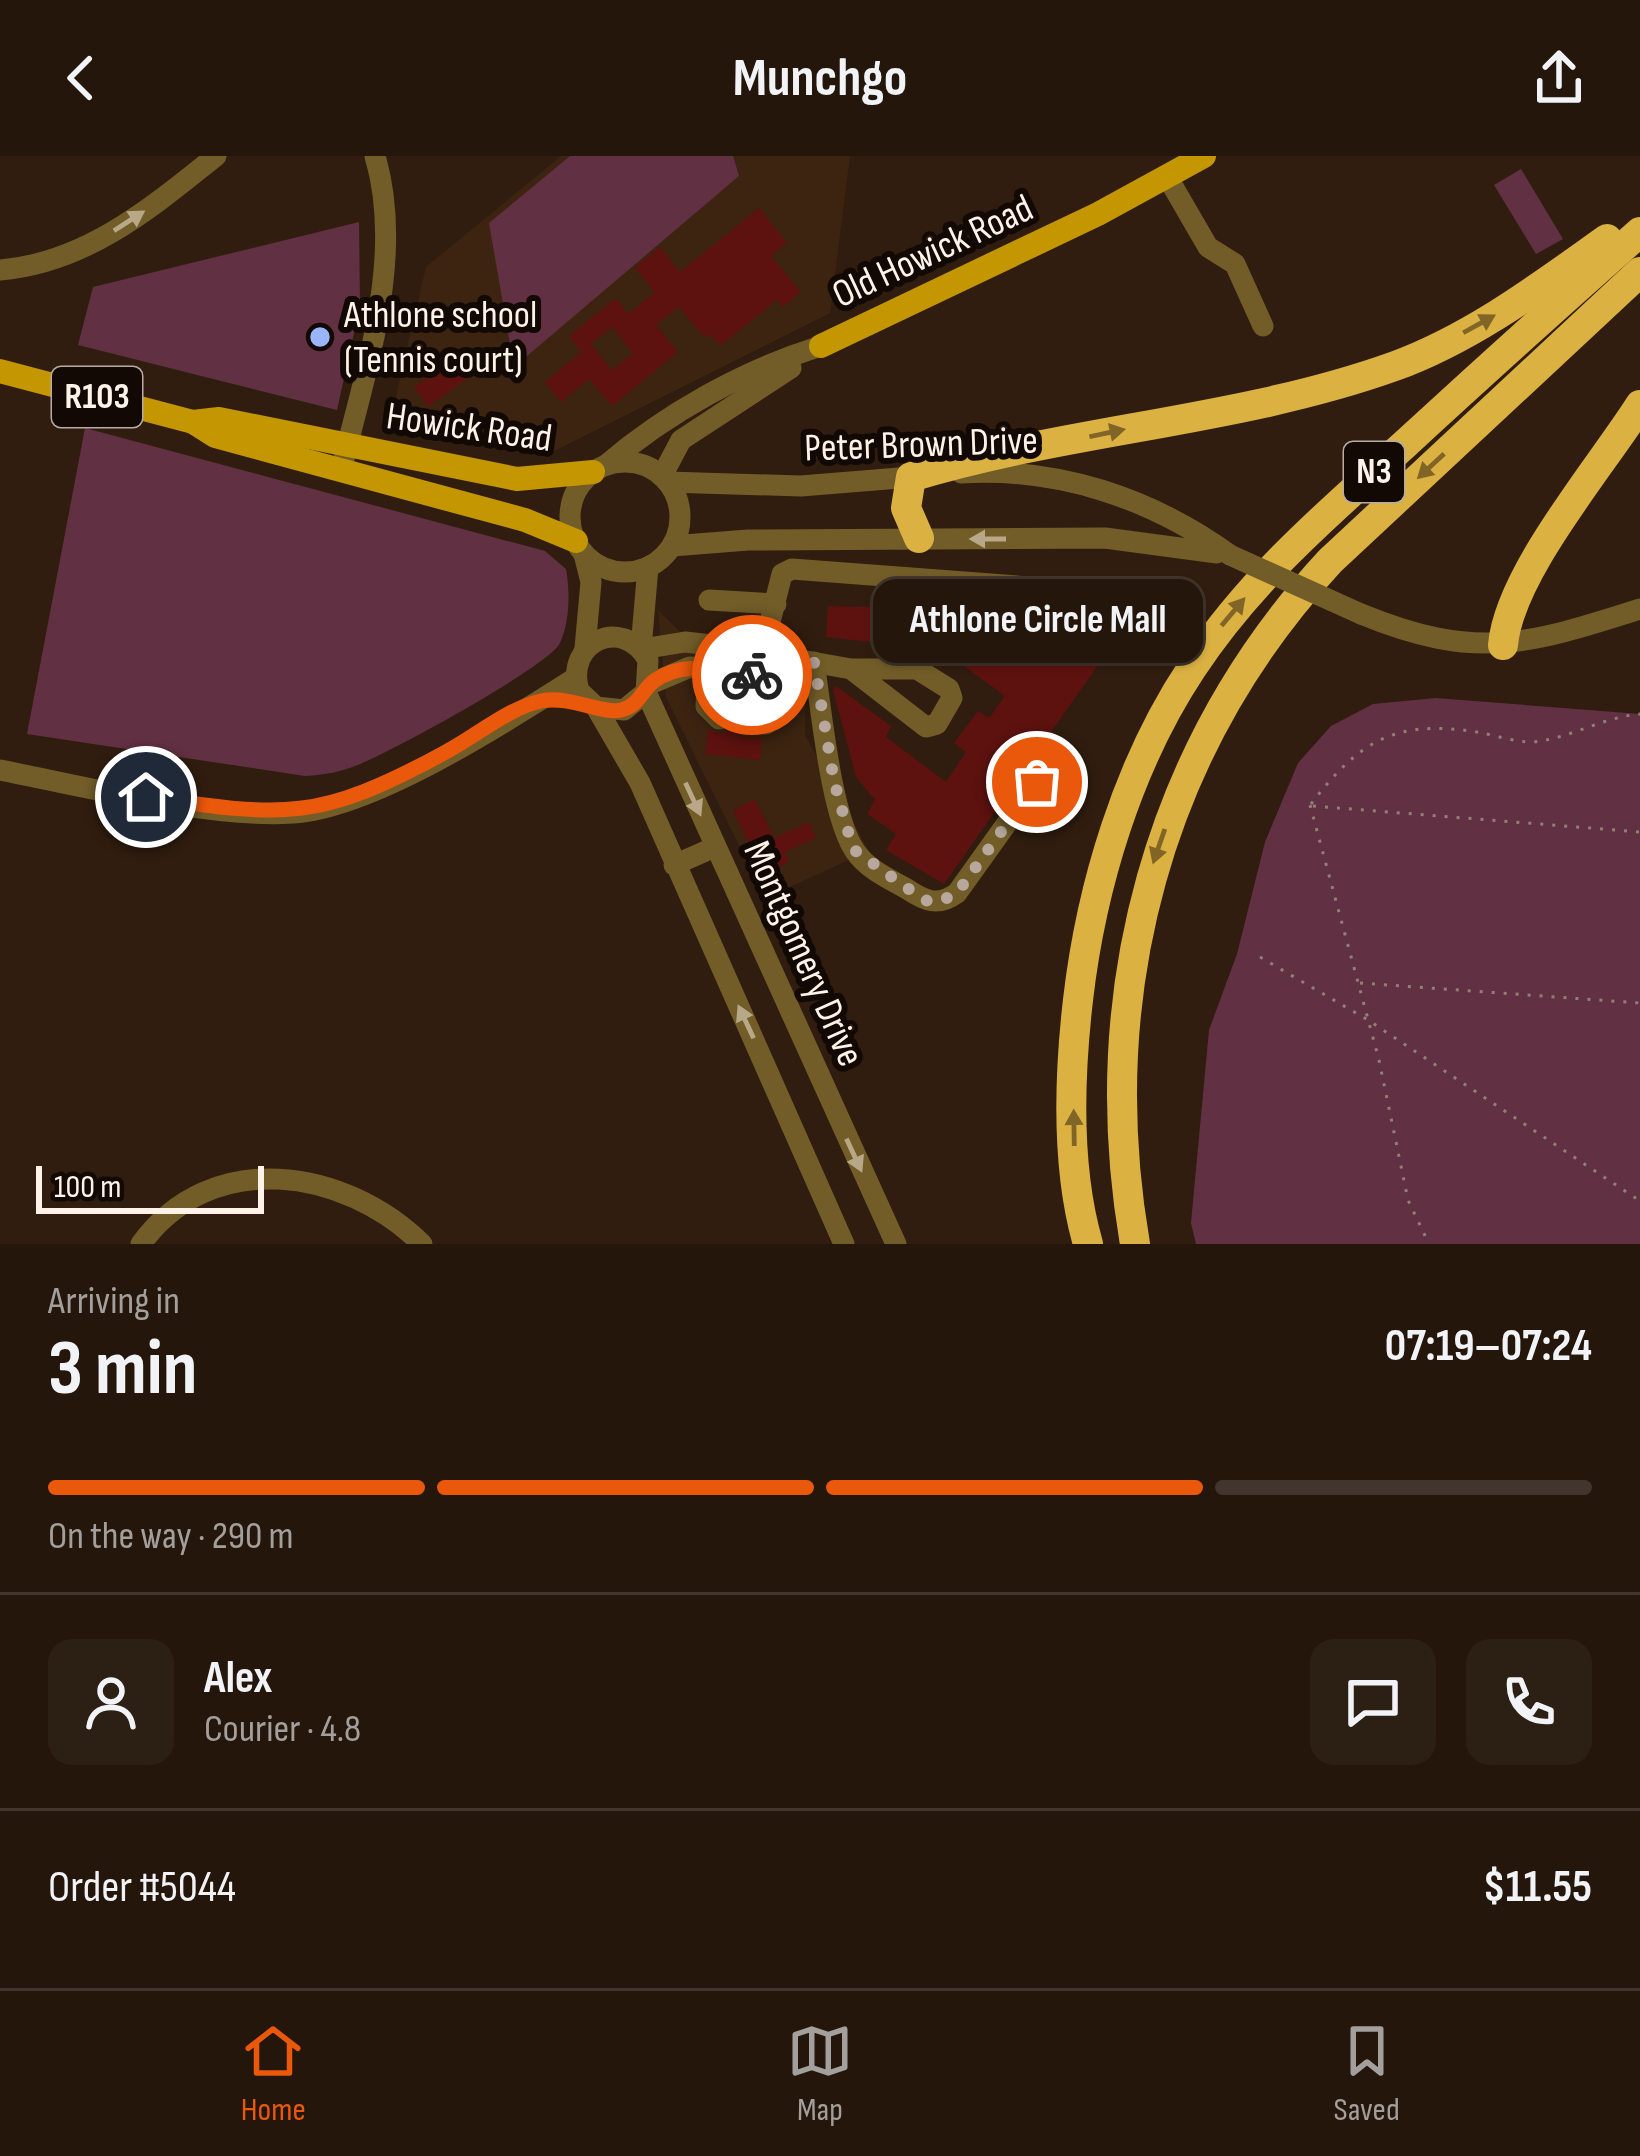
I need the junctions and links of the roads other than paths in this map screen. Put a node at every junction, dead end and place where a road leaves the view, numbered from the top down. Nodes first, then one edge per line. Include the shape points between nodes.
1 (216, 156) edge
2 (375, 156) edge
3 (1204, 156) edge
4 (1168, 178) junction
5 (1640, 214) edge
6 (1640, 232) edge
7 (0, 270) edge
8 (1640, 272) edge
9 (1263, 326) dead end
10 (820, 346) junction
11 (0, 371) edge
12 (1640, 405) edge
13 (344, 459) junction
14 (599, 469) junction
15 (910, 477) junction
16 (665, 479) junction
17 (920, 538) junction
18 (672, 546) junction
19 (580, 548) junction
20 (1230, 555) junction
21 (648, 567) junction
22 (1069, 590) dead end
23 (709, 600) dead end
24 (776, 604) junction
25 (1640, 609) edge
26 (1503, 645) junction
27 (585, 647) junction
28 (642, 648) junction
29 (814, 662) junction
30 (708, 668) junction
31 (851, 668) dead end
32 (575, 678) junction
33 (775, 679) junction
34 (648, 688) junction
35 (539, 701) junction
36 (592, 704) junction
37 (719, 719) dead end
38 (744, 722) dead end
39 (1060, 749) dead end
40 (0, 770) edge
41 (716, 847) junction
42 (674, 865) junction
43 (141, 1244) edge
44 (422, 1244) edge
45 (844, 1244) edge
46 (896, 1244) edge
47 (1088, 1244) edge
48 (1135, 1244) edge

7 -> 1 street via 98,242
2 - 13 street via 384,266
3 - 4 main road, Old Howick Road / R103
4 - 9 street via 1208,247 1235,264
4 - 10 main road, Old Howick Road / R103
15 -> 5 highway via 1396,365 1490,319
47 -> 6 highway, N3 via 1074,1159 1083,956 1148,746 1226,619 1300,539
8 -> 48 highway, N3 via 1283,611 1203,738 1148,880 1130,957 1119,1098
10 - 14 street, Old Howick Road / R103 via 691,406
10 - 16 street, Old Howick Road / R103 via 681,440
11 - 13 main road, Howick Road / R103 via 193,422 215,436
12 - 26 highway via 1533,565 1510,609
13 - 14 main road, Howick Road / R103 via 517,479
13 - 19 main road, Howick Road / R103 via 525,520
14 - 16 street, R103 via 635,463
14 - 19 street via 570,511
15 - 16 street, Peter Brown Drive via 801,486
15 - 17 highway via 906,508
15 - 20 street, Peter Brown Drive via 1006,471 1073,479
16 - 18 street via 680,514
17 - 18 street, Peter Brown Drive
20 -> 17 street, Peter Brown Drive via 1105,538
18 - 21 street
19 - 21 street, R103 via 614,571
19 - 27 street via 591,582
20 - 26 street, Peter Brown Drive, bridge via 1436,641
21 - 28 street
22 - 24 street via 792,569 782,574
23 - 24 street
24 - 33 street
25 - 26 street, Peter Brown Drive
27 - 28 street via 607,636
27 - 32 street
28 - 33 street via 685,642
28 - 34 street
29 - 31 street
29 - 33 street
29 - 39 street via 853,849 924,900 957,893
30 - 33 street
30 - 34 street via 679,670
30 - 37 street via 706,706
32 - 35 street
32 - 36 street
33 - 38 street via 766,724
34 - 36 street via 624,710
34 -> 41 street, Montgomery Drive
35 - 36 street
35 - 40 street via 406,775 292,813
36 - 42 street, Montgomery Drive via 640,783
41 - 42 street
41 -> 46 street, Montgomery Drive
45 -> 42 street, Montgomery Drive
43 - 44 street via 172,1210 204,1192 276,1177 373,1204

